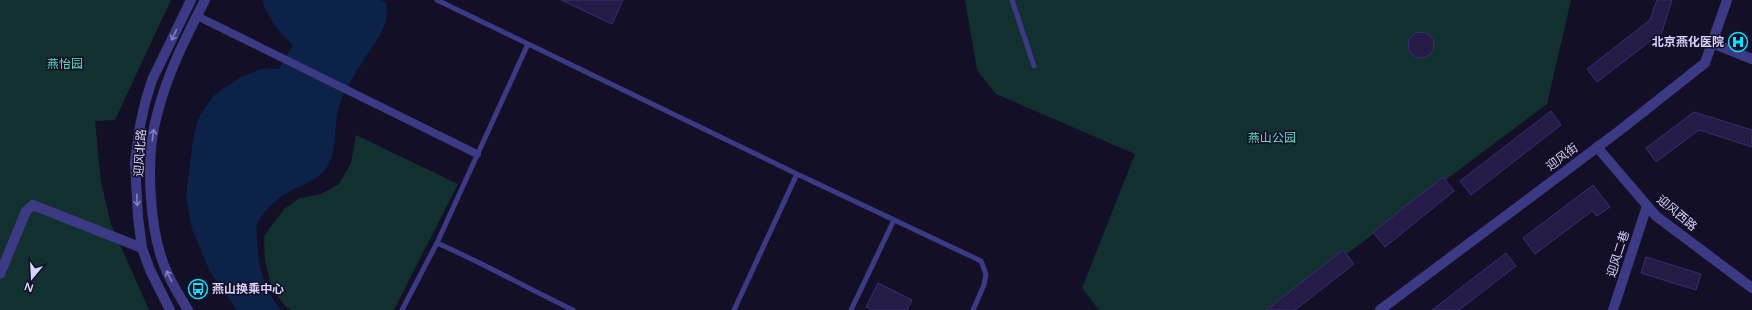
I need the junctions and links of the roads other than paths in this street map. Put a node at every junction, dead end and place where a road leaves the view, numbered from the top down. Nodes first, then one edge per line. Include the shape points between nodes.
1 (191, 0) edge
2 (205, 0) edge
3 (437, 0) edge
4 (1012, 0) edge
5 (1727, 0) edge
6 (197, 16) junction
7 (1712, 43) junction
8 (528, 44) junction
9 (1752, 59) edge
10 (1034, 66) dead end
11 (1597, 148) junction
12 (478, 154) junction
13 (796, 174) junction
14 (1647, 206) junction
15 (894, 220) junction
16 (437, 242) junction
17 (142, 248) junction
18 (0, 274) edge
19 (1752, 288) edge
20 (170, 310) edge
21 (188, 310) edge
22 (402, 310) edge
23 (573, 310) edge
24 (734, 310) edge
25 (851, 310) edge
26 (974, 310) edge
27 (1380, 310) edge
28 (1613, 310) edge

1 -> 17 street via 152,80 140,126 135,162
2 - 6 street, 迎风北路
3 - 8 lane
4 - 10 lane
5 - 7 street, 迎风街
6 - 12 street
21 -> 6 street, 迎风北路 via 165,269 158,244 150,164 152,135 160,103 179,53
7 - 9 street
7 - 11 street, 迎风街 via 1705,63
8 - 12 lane
8 - 13 lane
11 - 14 street, 迎风西路
11 - 27 street, 迎风街
12 - 16 lane
13 - 15 lane
13 - 24 lane
14 - 19 street, 迎风西路 via 1656,216
14 - 28 street, 迎风二巷
15 - 25 lane
15 - 26 lane via 981,261 986,274
16 - 22 lane
16 - 23 lane
17 - 18 street via 33,205 26,211
17 - 20 street

